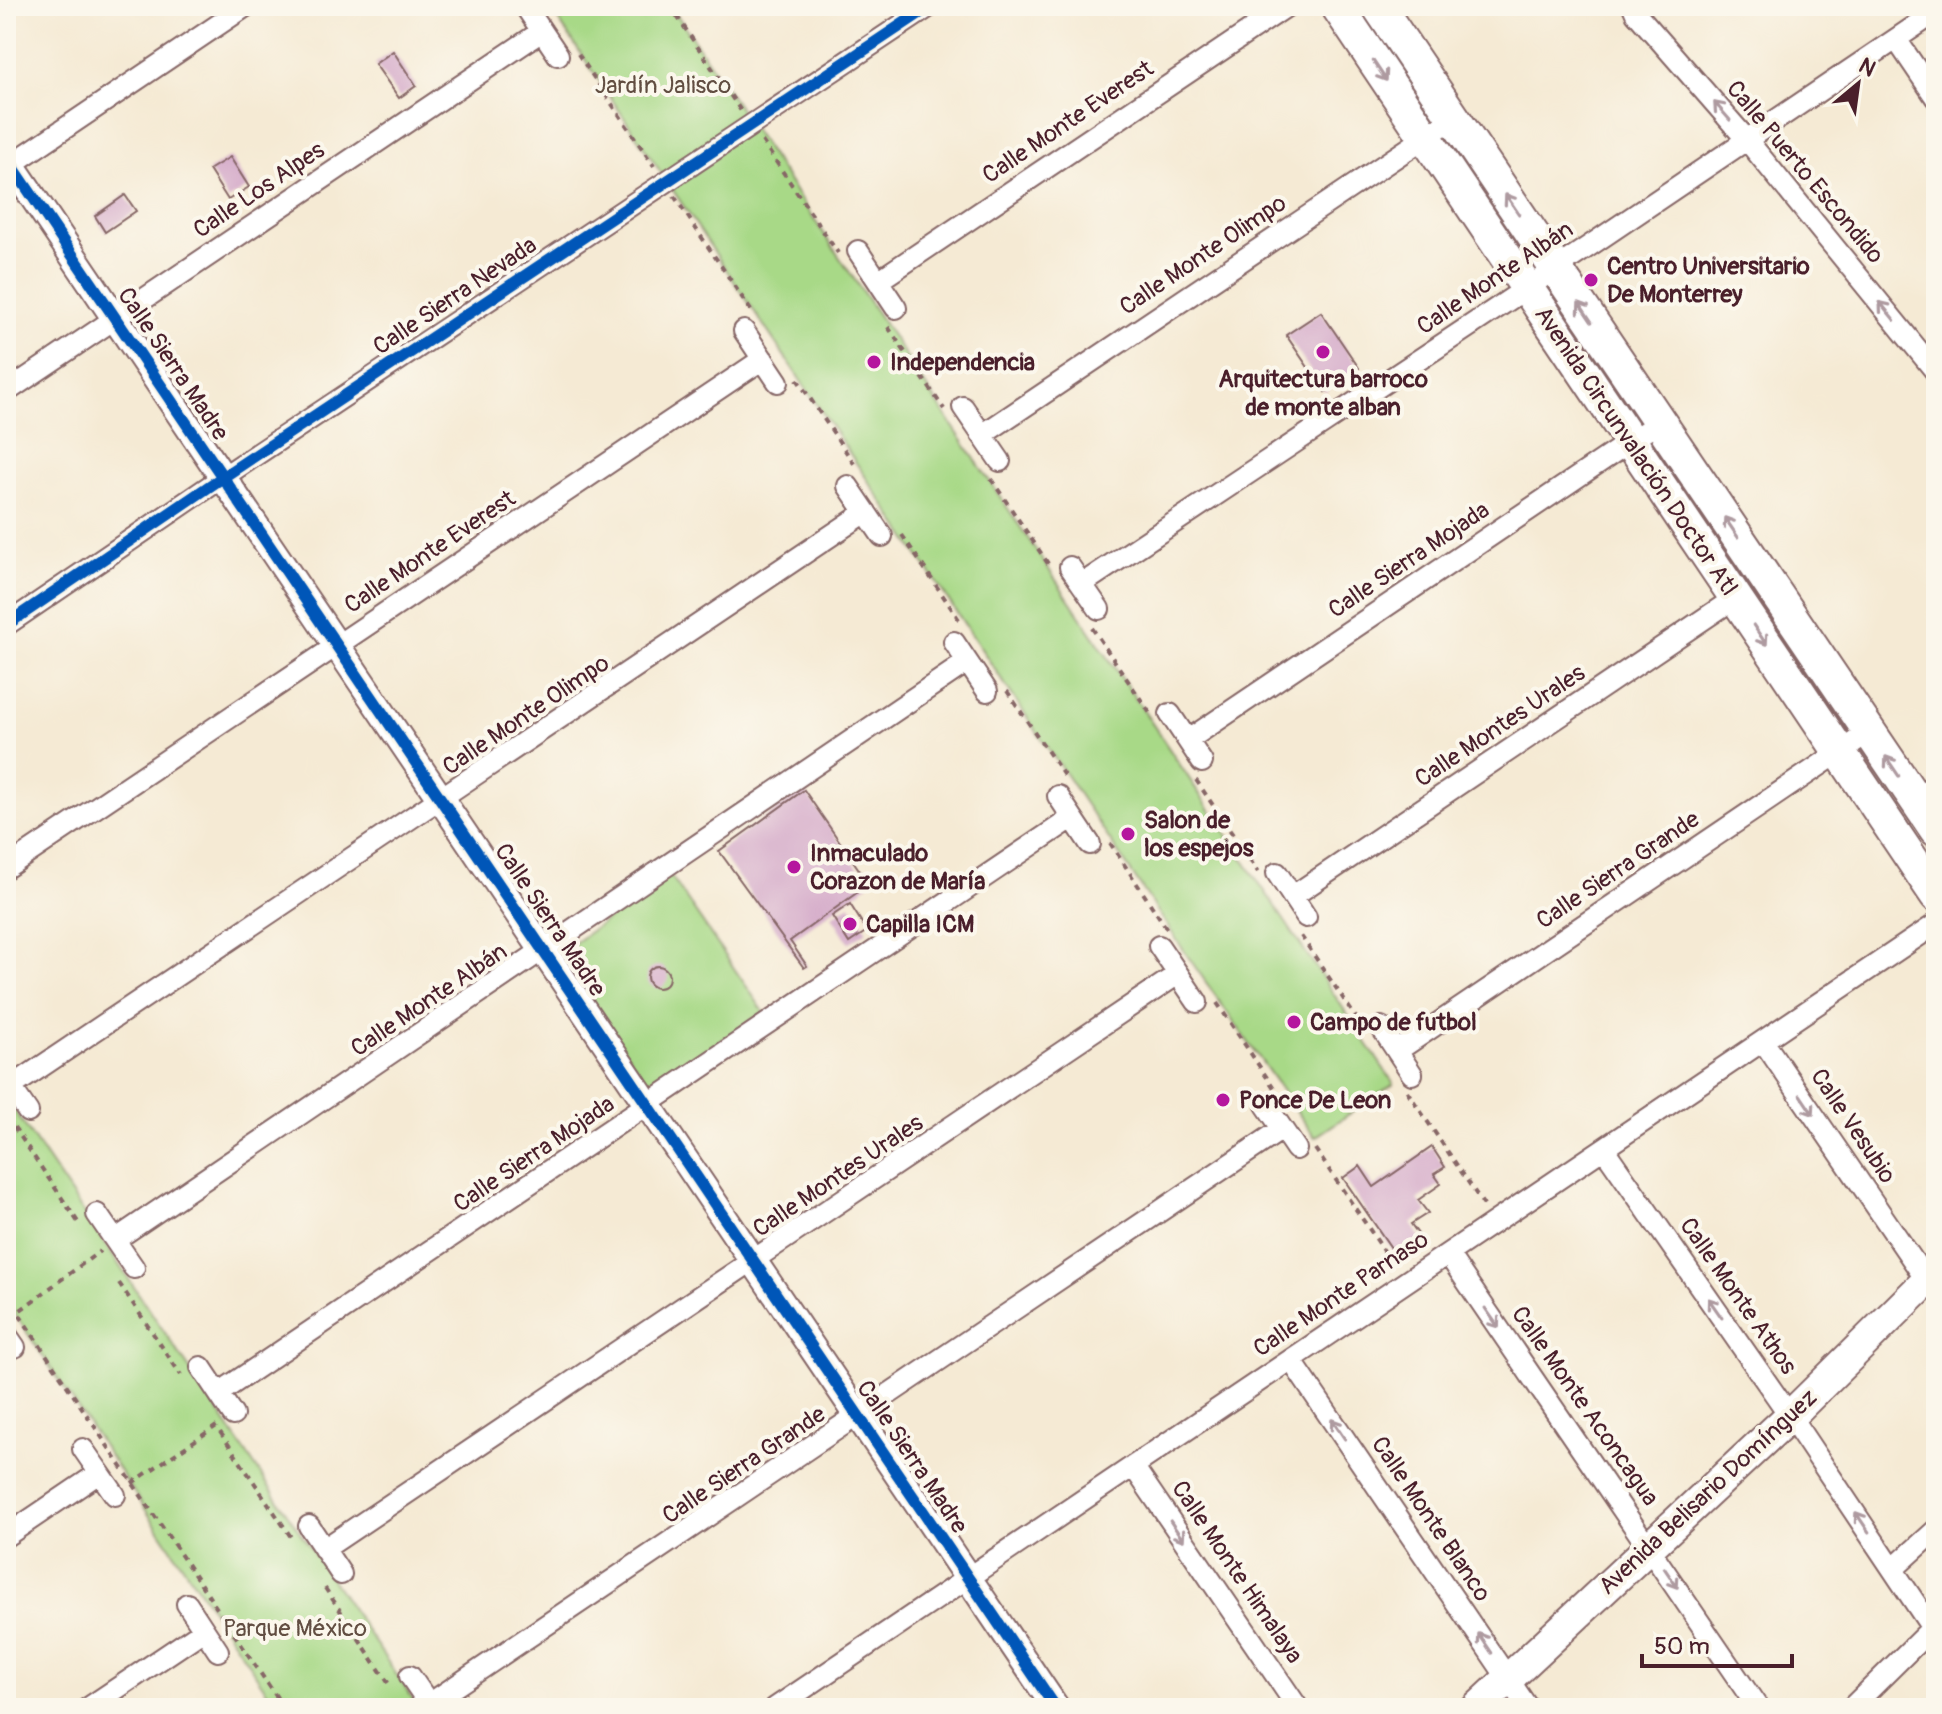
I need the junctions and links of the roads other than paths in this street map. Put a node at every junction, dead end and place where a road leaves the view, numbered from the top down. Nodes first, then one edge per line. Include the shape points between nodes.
1 (246, 6) edge
2 (525, 6) edge
3 (930, 6) edge
4 (1287, 6) edge
5 (1337, 6) edge
6 (1378, 6) edge
7 (1633, 6) edge
8 (1936, 12) edge
9 (542, 31) junction
10 (1896, 39) junction
11 (558, 55) dead end
12 (1936, 98) edge
13 (1454, 118) junction
14 (1425, 137) junction
15 (1747, 140) junction
16 (8, 163) edge
17 (858, 251) dead end
18 (1556, 269) junction
19 (878, 281) junction
20 (1527, 288) junction
21 (896, 308) dead end
22 (115, 318) junction
23 (744, 331) dead end
24 (763, 359) junction
25 (1936, 372) edge
26 (778, 382) dead end
27 (6, 392) edge
28 (963, 407) dead end
29 (1659, 422) junction
30 (982, 435) junction
31 (1630, 442) junction
32 (1000, 461) dead end
33 (223, 477) junction
34 (848, 486) dead end
35 (866, 512) junction
36 (882, 536) dead end
37 (1735, 598) junction
38 (1099, 609) dead end
39 (6, 625) edge
40 (954, 642) dead end
41 (337, 645) junction
42 (967, 662) junction
43 (987, 691) dead end
44 (1170, 714) dead end
45 (1869, 732) junction
46 (1188, 740) junction
47 (1839, 752) junction
48 (1202, 762) dead end
49 (1925, 792) edge
50 (1058, 796) dead end
51 (441, 798) junction
52 (1072, 818) junction
53 (1936, 830) edge
54 (1090, 844) dead end
55 (6, 868) edge
56 (1277, 873) dead end
57 (1936, 895) edge
58 (1293, 896) junction
59 (1306, 917) dead end
60 (1936, 924) edge
61 (1159, 946) dead end
62 (543, 950) junction
63 (1178, 974) junction
64 (1197, 1002) dead end
65 (1381, 1027) dead end
66 (1763, 1041) junction
67 (1397, 1051) junction
68 (1412, 1074) dead end
69 (8, 1083) edge
70 (647, 1104) junction
71 (1266, 1105) dead end
72 (28, 1112) dead end
73 (1282, 1129) junction
74 (1296, 1149) dead end
75 (1604, 1149) junction
76 (97, 1214) dead end
77 (115, 1240) junction
78 (1448, 1254) junction
79 (753, 1260) junction
80 (134, 1268) dead end
81 (1932, 1277) edge
82 (1291, 1360) junction
83 (201, 1367) dead end
84 (219, 1393) junction
85 (233, 1415) road end
86 (857, 1415) junction
87 (1790, 1416) junction
88 (83, 1449) dead end
89 (1133, 1466) junction
90 (99, 1473) junction
91 (115, 1495) road end
92 (309, 1526) dead end
93 (1936, 1530) edge
94 (6, 1536) edge
95 (1650, 1546) junction
96 (324, 1549) junction
97 (1893, 1569) junction
98 (341, 1574) dead end
99 (968, 1578) junction
100 (187, 1604) dead end
101 (204, 1630) junction
102 (1934, 1631) edge
103 (218, 1651) dead end
104 (410, 1676) dead end
105 (1509, 1678) junction
106 (804, 1700) edge
107 (430, 1706) edge
108 (88, 1708) edge
109 (775, 1708) edge
110 (1056, 1708) edge
111 (1298, 1708) edge
112 (1477, 1708) edge
113 (1528, 1708) edge
114 (1758, 1708) edge
115 (1851, 1708) edge

1 - 16 street
2 - 9 street
3 - 33 street, Calle Sierra Nevada
4 - 19 street, Calle Monte Everest
5 -> 14 main road, Avenida Circunvalación Doctor Atl
6 - 13 main road, Avenida Circunvalación Doctor Atl
15 -> 7 street, Calle Puerto Escondido
8 - 10 street, Calle Monte Albán
9 - 11 street
9 - 22 street, Calle Los Alpes
10 - 12 street
10 - 15 street, Calle Monte Albán
13 - 14 street, Calle Monte Olimpo
18 -> 13 main road, Avenida Circunvalación Doctor Atl
14 - 20 main road, Avenida Circunvalación Doctor Atl
14 - 30 street, Calle Monte Olimpo
15 - 18 street, Calle Monte Albán
25 -> 15 street, Calle Puerto Escondido
16 - 22 street, Calle Sierra Madre
17 - 19 street
18 - 20 street, Calle Monte Albán
29 -> 18 main road, Avenida Circunvalación Doctor Atl
19 - 21 street
20 - 31 main road, Avenida Circunvalación Doctor Atl
20 - 38 street, Calle Monte Albán via 1076,575
22 - 27 street, Calle Los Alpes
22 - 33 street, Calle Sierra Madre
23 - 24 street
24 - 26 street
24 - 41 street, Calle Monte Everest
28 - 30 street
29 - 31 street, Calle Sierra Mojada
45 -> 29 main road, Avenida Circunvalación Doctor Atl
30 - 32 street
31 - 37 main road, Avenida Circunvalación Doctor Atl
31 - 46 street, Calle Sierra Mojada
33 - 39 street, Calle Sierra Nevada
33 - 41 street, Calle Sierra Madre
34 - 35 street
35 - 36 street
35 - 51 street, Calle Monte Olimpo
37 -> 47 main road, Avenida Circunvalación Doctor Atl
37 - 58 street, Calle Montes Urales
40 - 42 street
41 - 51 street, Calle Sierra Madre
41 - 55 street, Calle Monte Everest
42 - 43 street
42 - 62 street, Calle Monte Albán
44 - 46 street
45 - 47 street, Calle Sierra Grande
49 -> 45 main road, Avenida Circunvalación Doctor Atl
46 - 48 street
47 - 57 main road, Avenida Circunvalación Doctor Atl
47 - 67 street, Calle Sierra Grande
49 - 53 main road, Avenida Circunvalación Doctor Atl
50 - 52 street
51 - 62 street, Calle Sierra Madre
51 - 69 street, Calle Monte Olimpo
52 - 54 street
52 - 70 street, Calle Sierra Mojada
56 - 58 street
58 - 59 street
60 - 66 street, Calle Monte Parnaso
61 - 63 street
62 - 70 street, Calle Sierra Madre
62 - 77 street, Calle Monte Albán
63 - 64 street
63 - 79 street, Calle Montes Urales
65 - 67 street
66 - 75 street, Calle Monte Parnaso
66 -> 81 street, Calle Vesubio
67 - 68 street
69 - 72 street
70 - 79 street, Calle Sierra Madre
70 - 84 street, Calle Sierra Mojada
71 - 73 street
73 - 74 street
73 - 86 street, Calle Sierra Grande
75 - 78 street, Calle Monte Parnaso
87 -> 75 street, Calle Monte Athos
76 - 77 street
77 - 80 street
78 - 82 street, Calle Monte Parnaso
78 -> 95 street, Calle Monte Aconcagua
79 - 86 street, Calle Sierra Madre
79 - 96 street, Calle Montes Urales
81 - 87 main road, Avenida Belisario Domínguez
82 - 89 street, Calle Monte Parnaso
105 -> 82 street, Calle Monte Blanco
83 - 84 street
84 - 85 street
86 - 99 street, Calle Sierra Madre
86 - 107 street, Calle Sierra Grande
87 - 95 main road, Avenida Belisario Domínguez
97 -> 87 street, Calle Monte Athos
88 - 90 street
89 - 99 street, Calle Monte Parnaso
89 -> 111 street, Calle Monte Himalaya
90 - 91 street
90 - 94 street
92 - 96 street
93 - 97 street
95 - 105 main road, Avenida Belisario Domínguez
95 -> 114 street, Calle Monte Aconcagua
96 - 98 street
97 - 102 street, Calle Monte Athos
99 - 106 street, Calle Monte Parnaso
99 - 110 street, Calle Sierra Madre
100 - 101 street
101 - 103 street
101 - 108 street
102 - 115 street
104 - 107 street
105 - 112 main road, Avenida Belisario Domínguez
105 - 113 street, Calle Monte Blanco
106 - 109 street, Calle Monte Parnaso

